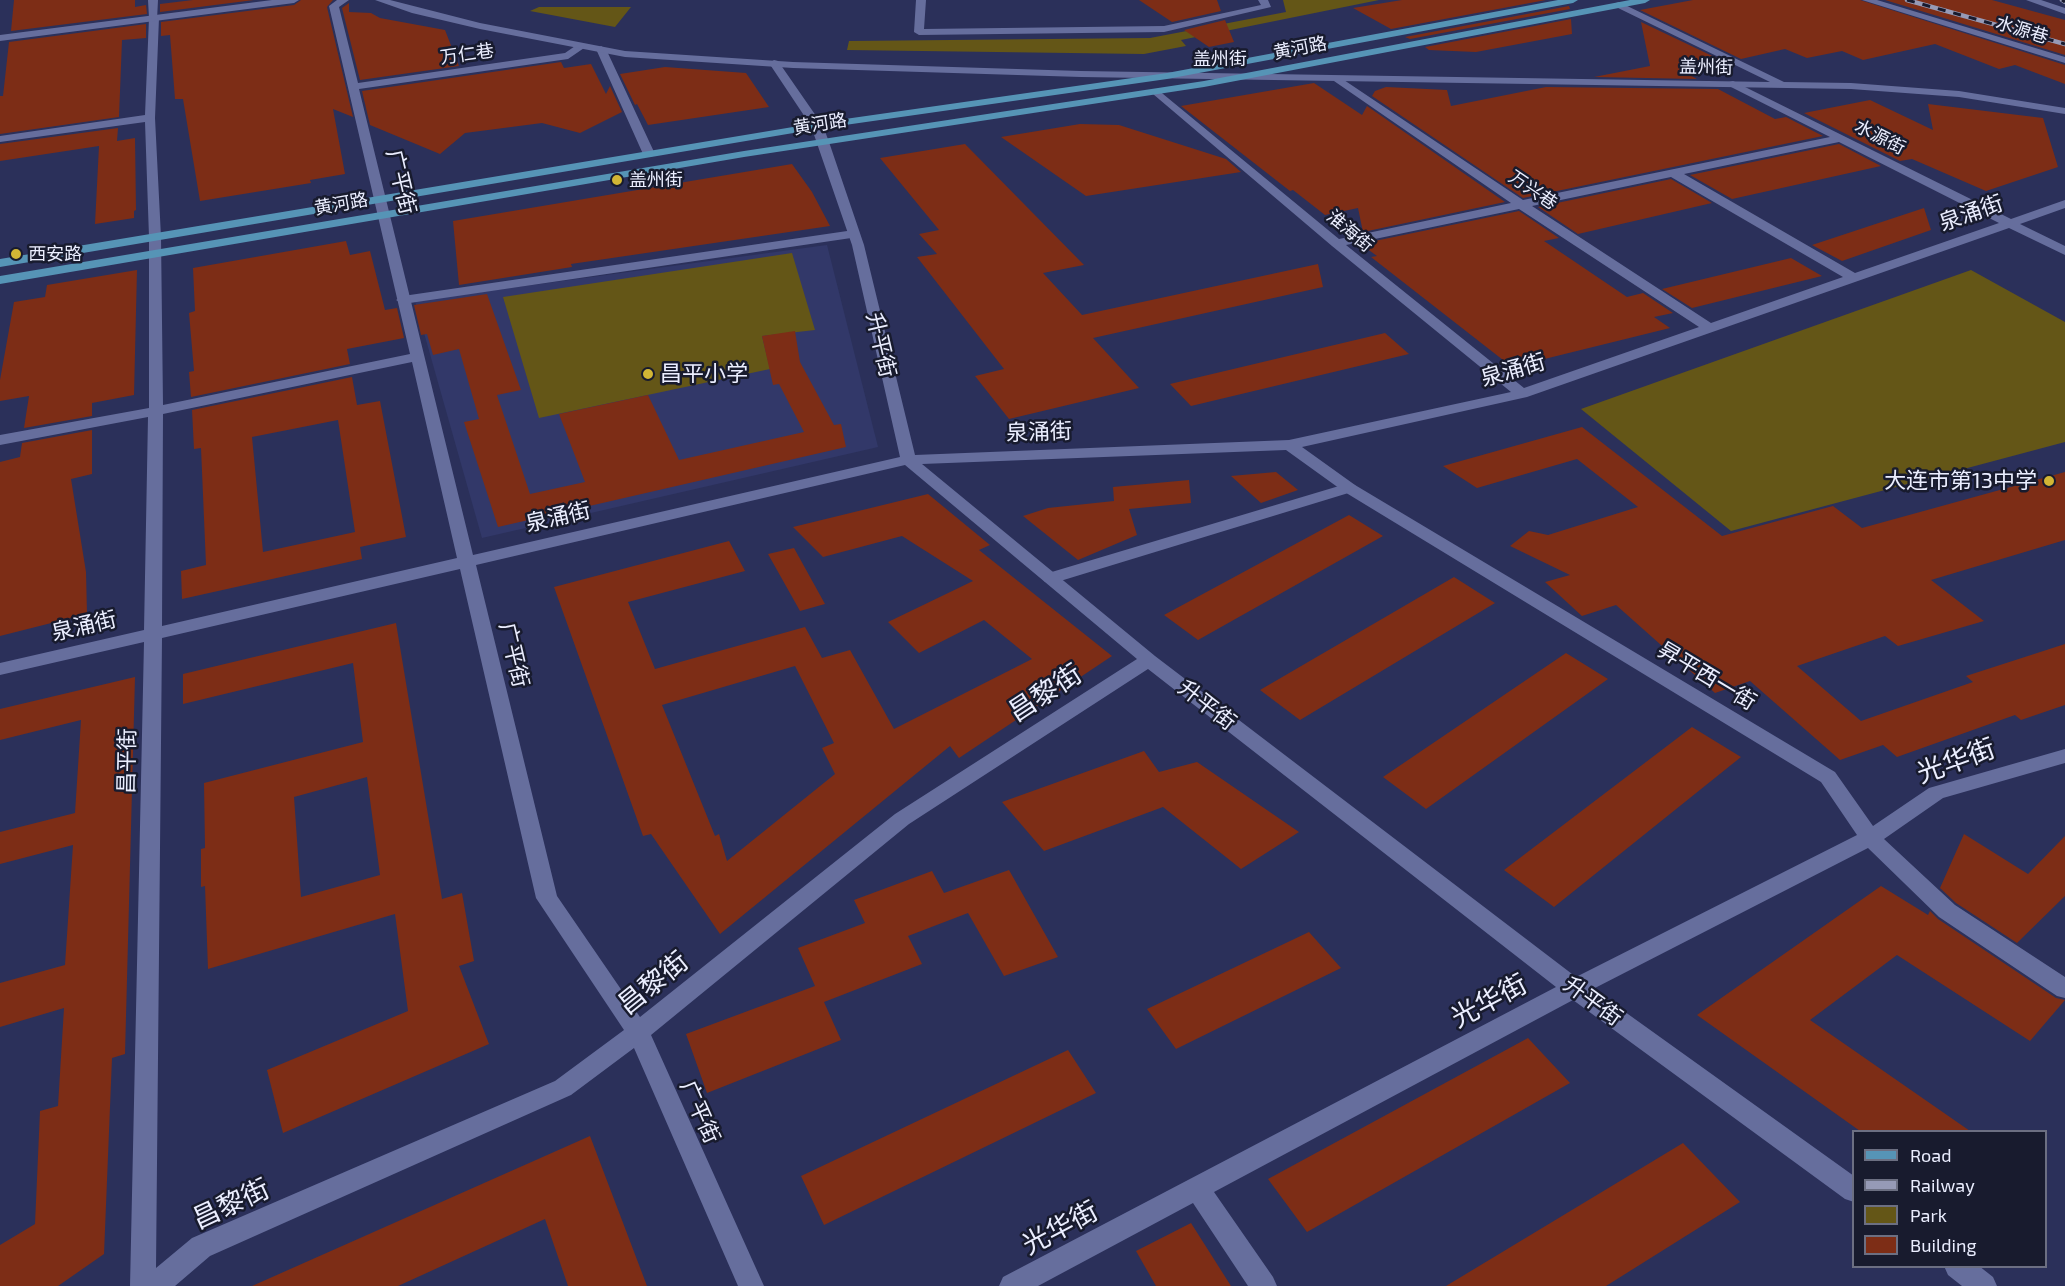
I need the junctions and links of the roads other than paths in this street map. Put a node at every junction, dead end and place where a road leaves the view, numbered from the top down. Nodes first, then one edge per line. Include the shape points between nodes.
1 (153, 0) edge
2 (294, 0) edge
3 (344, 0) edge
4 (380, 0) edge
5 (921, 0) edge
6 (1263, 0) edge
7 (1573, 0) edge
8 (1645, 0) edge
9 (1867, 0) edge
10 (2031, 0) edge
11 (1619, 5) junction
12 (2065, 11) edge
13 (153, 18) junction
14 (0, 38) edge
15 (582, 46) junction
16 (601, 49) junction
17 (2065, 60) edge
18 (774, 63) junction
19 (1167, 76) junction
20 (1249, 76) junction
21 (1338, 79) junction
22 (1733, 84) junction
23 (1785, 85) junction
24 (353, 87) junction
25 (1157, 92) junction
26 (2065, 111) edge
27 (150, 118) junction
28 (820, 134) junction
29 (1841, 138) junction
30 (0, 139) edge
31 (649, 153) junction
32 (1673, 173) junction
33 (2065, 204) edge
34 (1522, 205) junction
35 (382, 207) junction
36 (2010, 223) junction
37 (854, 234) junction
38 (1336, 243) junction
39 (155, 245) junction
40 (2065, 250) edge
41 (0, 263) edge
42 (1854, 278) junction
43 (0, 280) edge
44 (403, 300) junction
45 (1709, 328) junction
46 (417, 357) junction
47 (1522, 394) junction
48 (156, 411) junction
49 (0, 440) edge
50 (1289, 445) junction
51 (908, 460) junction
52 (1349, 488) junction
53 (467, 561) junction
54 (1051, 578) junction
55 (153, 633) junction
56 (1149, 660) junction
57 (0, 669) edge
58 (2065, 756) edge
59 (1870, 838) junction
60 (1574, 988) junction
61 (2065, 989) edge
62 (638, 1032) junction
63 (1197, 1188) junction
64 (1852, 1190) edge
65 (1960, 1268) edge
66 (143, 1286) edge
67 (154, 1286) edge
68 (751, 1286) edge
69 (1012, 1286) edge
70 (1264, 1286) edge
71 (1984, 1286) edge

1 - 13 street, 昌平街
2 - 13 street
3 - 24 street, 广平街 via 334,6
4 - 15 street, 盖州街 via 469,24
5 - 6 street via 919,32 1164,29 1266,7
7 - 19 main road, 黄河路
8 - 11 main road, 黄河路
9 - 17 street, 水源巷
10 - 12 street
11 - 20 main road, 黄河路
11 - 23 street
13 - 14 street
13 - 27 street, 昌平街
15 - 16 street, 盖州街
15 - 24 street, 万仁巷 via 568,56
16 - 18 street, 盖州街 via 625,54
16 - 31 street
18 - 19 street, 盖州街
18 - 28 street, 升平街
19 - 20 street, 盖州街
19 - 28 main road, 黄河路
20 - 21 street, 盖州街
20 - 25 main road, 黄河路
21 - 22 street, 盖州街
21 - 34 street, 万兴巷
22 - 23 street, 盖州街
22 - 29 street, 水源街
23 - 26 street, 盖州街 via 1959,94
24 - 35 street, 广平街
25 - 28 main road, 黄河路
25 - 38 street, 淮海街
27 - 30 street
27 - 39 street, 昌平街
28 - 31 main road, 黄河路
28 - 35 main road, 黄河路
28 - 37 street, 升平街
29 - 32 street
29 - 36 street, 水源街
31 - 35 main road, 黄河路
32 - 34 street
32 - 42 street
33 - 36 street, 泉涌街
34 - 38 street
34 - 45 street, 万兴巷
35 - 39 main road, 黄河路
35 - 44 street, 广平街
36 - 40 street, 水源街
36 - 42 street, 泉涌街
37 - 44 street
37 - 51 street, 升平街
38 - 47 street, 淮海街
39 - 41 main road, 黄河路
39 - 43 main road, 黄河路
39 - 48 street, 昌平街
42 - 45 street, 泉涌街
44 - 46 street, 广平街
45 - 47 street, 泉涌街
46 - 48 street
46 - 53 street, 广平街
47 - 50 street, 泉涌街
48 - 49 street
48 - 55 street, 昌平街
50 - 51 street, 泉涌街
50 - 52 street, 昇平西一街
51 - 53 street, 泉涌街
51 - 54 street, 升平街
52 - 54 street
52 - 59 street, 昇平西一街 via 1828,777
53 - 55 street, 泉涌街
53 - 62 street, 广平街 via 548,898
54 - 56 street, 升平街
55 - 57 street, 泉涌街
55 - 66 street, 昌平街
56 - 60 street, 升平街
56 - 62 street, 昌黎街 via 902,819
58 - 59 street, 光华街 via 1936,793
59 - 60 street, 光华街
59 - 61 street, 昇平西一街 via 1947,911
60 - 63 street, 光华街
60 - 64 street, 升平街
62 - 67 street, 昌黎街 via 563,1088 201,1247
62 - 68 street, 广平街
63 - 69 street, 光华街
63 - 70 street
65 - 71 street

